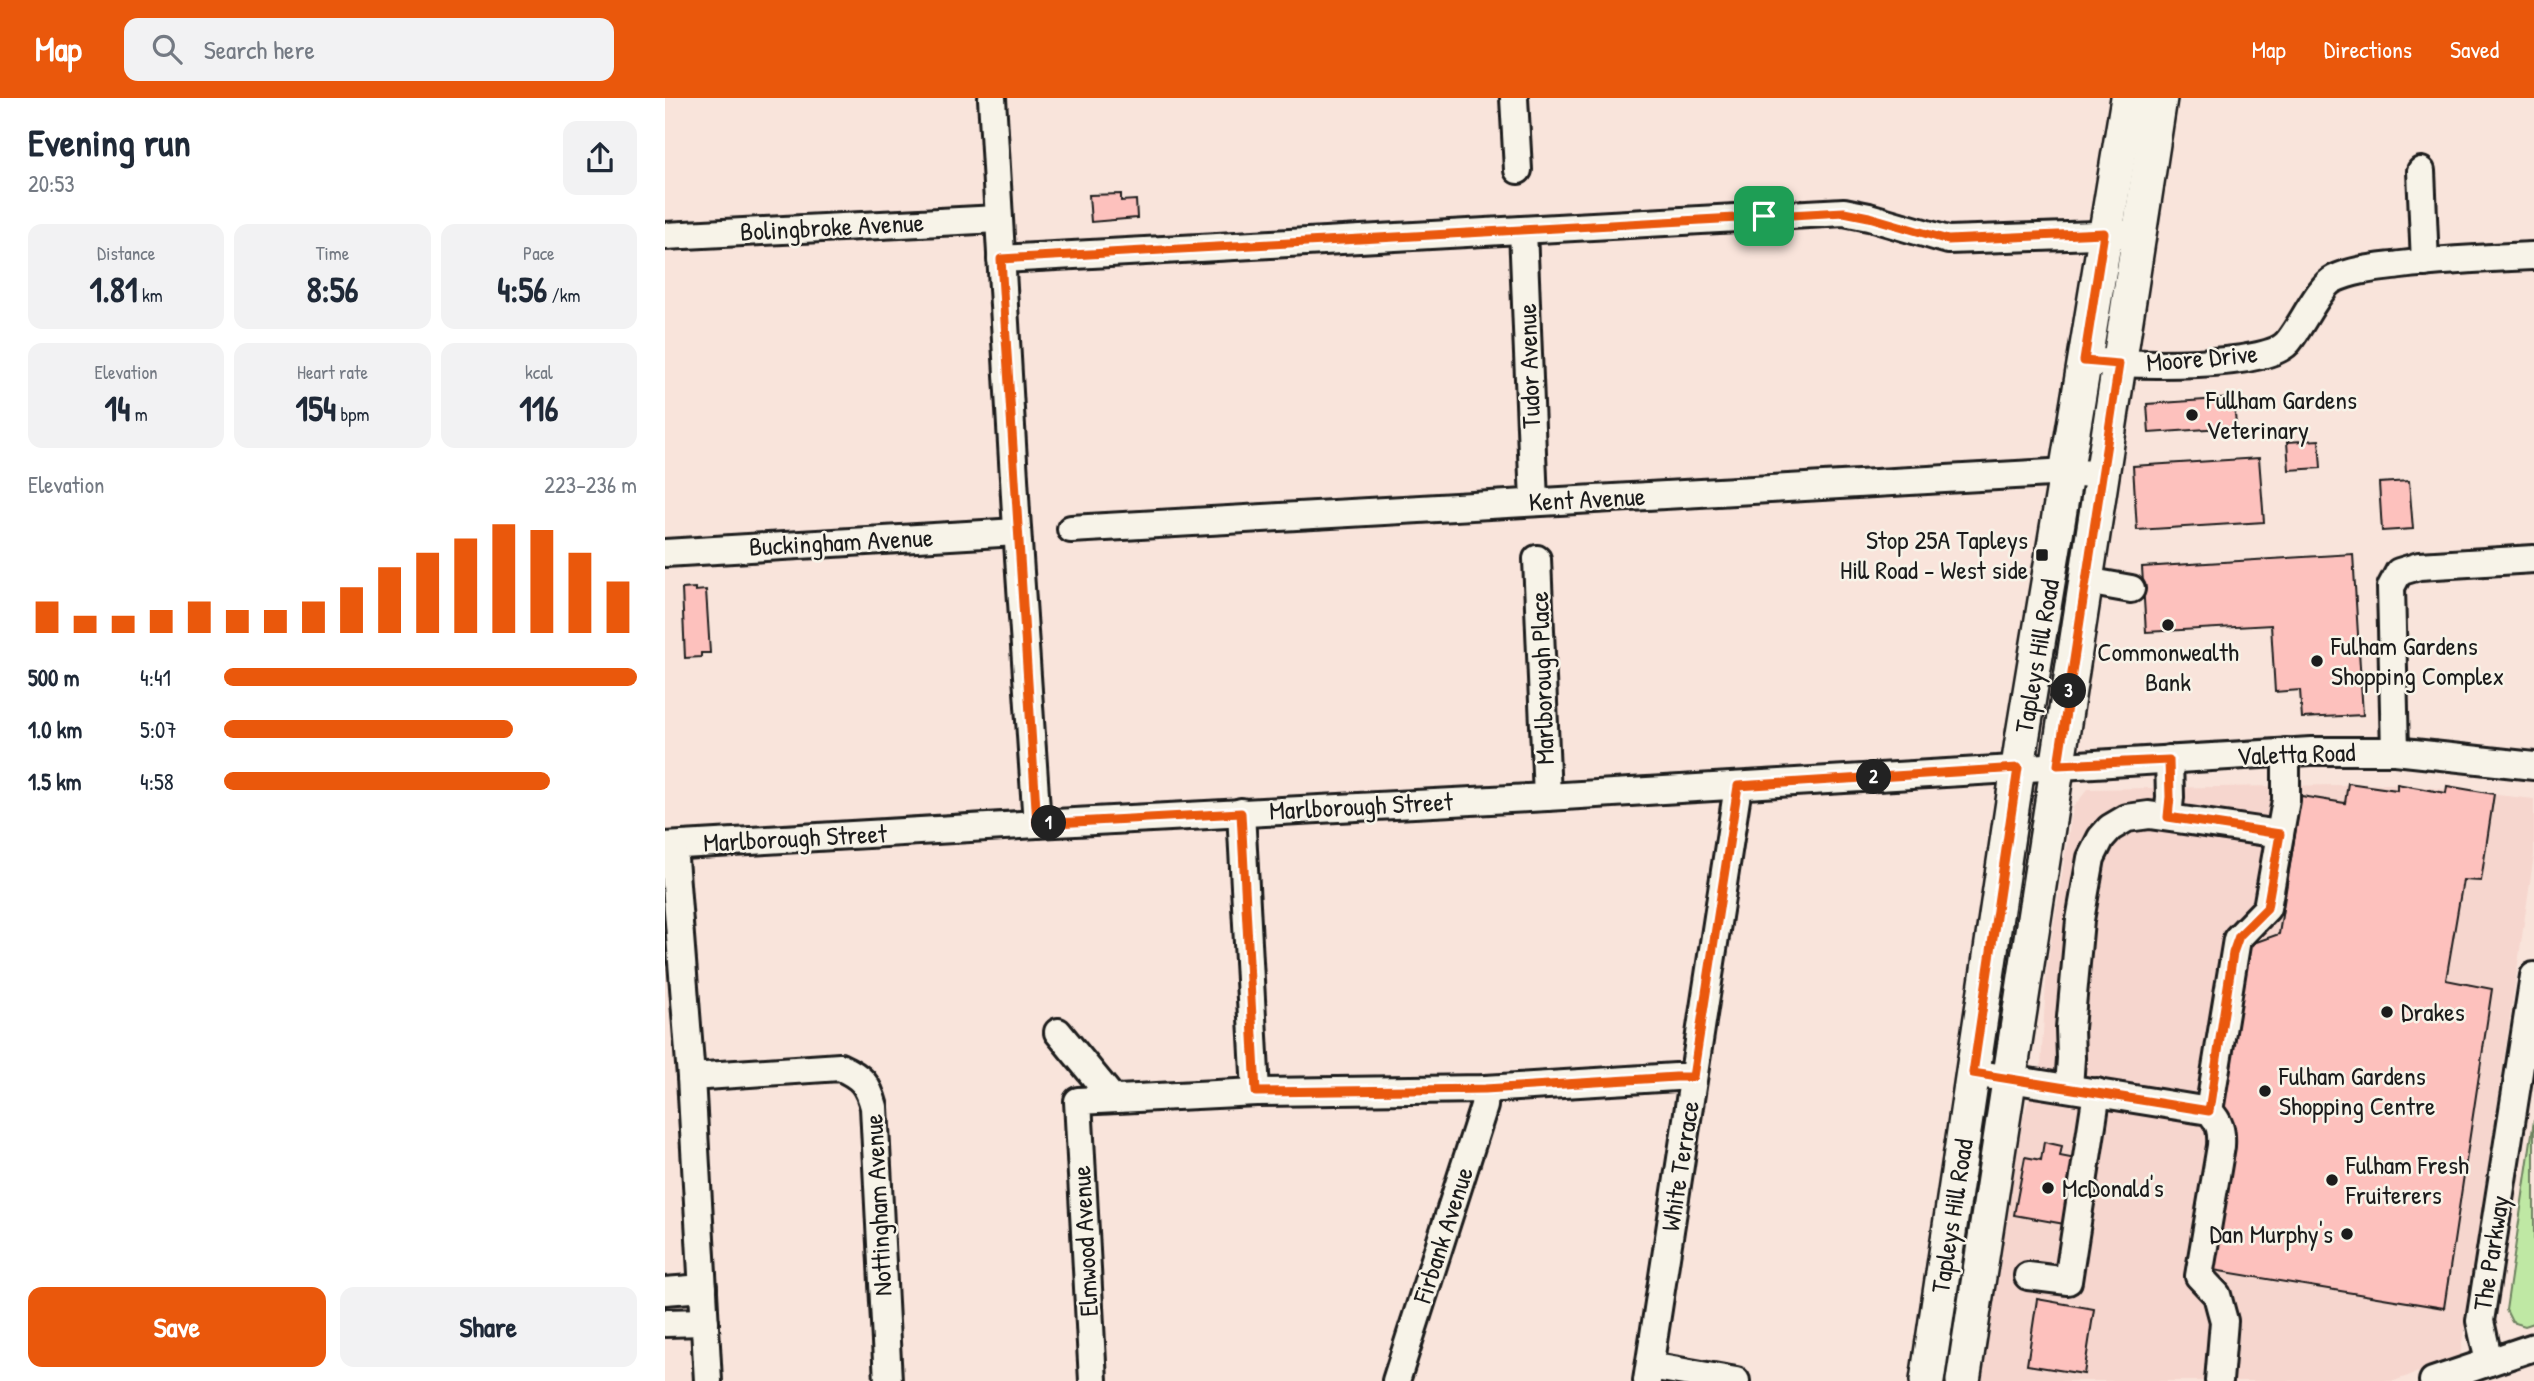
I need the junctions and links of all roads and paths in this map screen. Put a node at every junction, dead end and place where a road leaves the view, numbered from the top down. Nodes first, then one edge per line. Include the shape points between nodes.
1 (992, 98) edge
2 (1514, 98) edge
3 (2128, 98) edge
4 (2160, 98) edge
5 (1518, 170) dead end
6 (2421, 170) dead end
7 (998, 219) junction
8 (1523, 230) junction
9 (2104, 233) junction
10 (2139, 234) junction
11 (665, 236) edge
12 (2534, 256) edge
13 (1001, 259) junction
14 (2425, 262) junction
15 (2084, 361) junction
16 (2119, 364) junction
17 (2068, 472) junction
18 (2103, 475) junction
19 (1534, 502) junction
20 (1070, 529) dead end
21 (1017, 532) junction
22 (665, 553) edge
23 (1537, 559) dead end
24 (2534, 559) edge
25 (2086, 580) junction
26 (2131, 589) dead end
27 (2395, 751) junction
28 (2286, 752) junction
29 (2169, 760) junction
30 (2058, 765) junction
31 (2534, 766) edge
32 (2018, 768) junction
33 (1738, 786) junction
34 (1547, 797) junction
35 (1241, 813) junction
36 (2168, 817) junction
37 (1037, 824) junction
38 (2280, 834) junction
39 (669, 846) edge
40 (2534, 976) edge
41 (1058, 1032) dead end
42 (1973, 1073) junction
43 (691, 1077) junction
44 (1693, 1077) junction
45 (2010, 1078) junction
46 (2069, 1088) junction
47 (1485, 1089) junction
48 (1256, 1092) junction
49 (2098, 1092) junction
50 (1113, 1099) junction
51 (2209, 1111) junction
52 (2028, 1276) dead end
53 (703, 1288) junction
54 (665, 1291) edge
55 (705, 1322) junction
56 (665, 1324) edge
57 (2534, 1347) edge
58 (2489, 1362) junction
59 (1648, 1373) edge
60 (708, 1381) edge
61 (888, 1381) edge
62 (1093, 1381) edge
63 (1397, 1381) edge
64 (1736, 1381) edge
65 (1927, 1381) edge
66 (1963, 1381) edge
67 (2219, 1381) edge
68 (2433, 1381) edge

1 - 7 street
2 - 5 street
3 - 9 main road, Tapleys Hill Road
4 - 10 main road, Tapleys Hill Road
6 - 14 street
7 - 11 street, Bolingbroke Avenue
7 - 13 street
8 - 9 street via 1844,212 1948,240
8 - 13 street
8 - 19 street, Tudor Avenue
9 - 10 street
9 - 15 main road, Tapleys Hill Road
10 - 16 main road, Tapleys Hill Road
12 - 14 street, Moore Drive
13 - 21 street
14 - 16 street, Moore Drive via 2357,270 2330,280 2286,345 2258,358
15 - 16 street, Moore Drive
15 - 17 main road, Tapleys Hill Road
16 - 18 main road, Tapleys Hill Road
17 - 18 street, Kent Avenue
17 - 19 street, Kent Avenue
17 - 32 main road, Tapleys Hill Road
18 - 25 main road, Tapleys Hill Road
19 - 20 street, Kent Avenue
21 - 22 street, Buckingham Avenue
21 - 37 street
23 - 34 street, Marlborough Place
24 - 27 street via 2419,566 2399,572 2391,587
25 - 26 street
25 - 30 main road, Tapleys Hill Road
27 - 28 street, Valetta Road
27 - 31 street, Valetta Road
28 - 29 street, Valetta Road
28 - 38 street
29 - 30 street, Valetta Road
29 - 36 street
30 - 32 street, Marlborough Street
30 - 45 main road, Tapleys Hill Road
32 - 33 street, Marlborough Street
32 - 42 main road, Tapleys Hill Road
33 - 34 street, Marlborough Street
33 - 44 street, White Terrace
34 - 35 street, Marlborough Street
35 - 37 street, Marlborough Street
35 - 48 street
36 - 38 street
36 - 46 street via 2127,818 2110,828 2094,849 2080,920
37 - 39 street, Marlborough Street
38 - 51 street via 2267,908 2239,936 2233,953
39 - 43 street
40 - 58 street, The Parkway via 2470,1321
41 - 50 street
42 - 45 street
42 - 65 main road, Tapleys Hill Road
43 - 53 street
43 - 61 street, Nottingham Avenue via 840,1067 856,1074 869,1090 874,1107
44 - 47 street
44 - 59 street, White Terrace
45 - 46 street
45 - 66 main road, Tapleys Hill Road
46 - 49 street
47 - 48 street
47 - 63 street, Firbank Avenue via 1484,1106
48 - 50 street
49 - 51 street
49 - 52 street via 2068,1282
50 - 62 street, Elmwood Avenue via 1078,1101
51 - 67 street via 2222,1133 2199,1276 2217,1295 2224,1321
53 - 54 street
53 - 55 street
55 - 56 street
55 - 60 street
57 - 58 street
58 - 68 street
59 - 64 street

